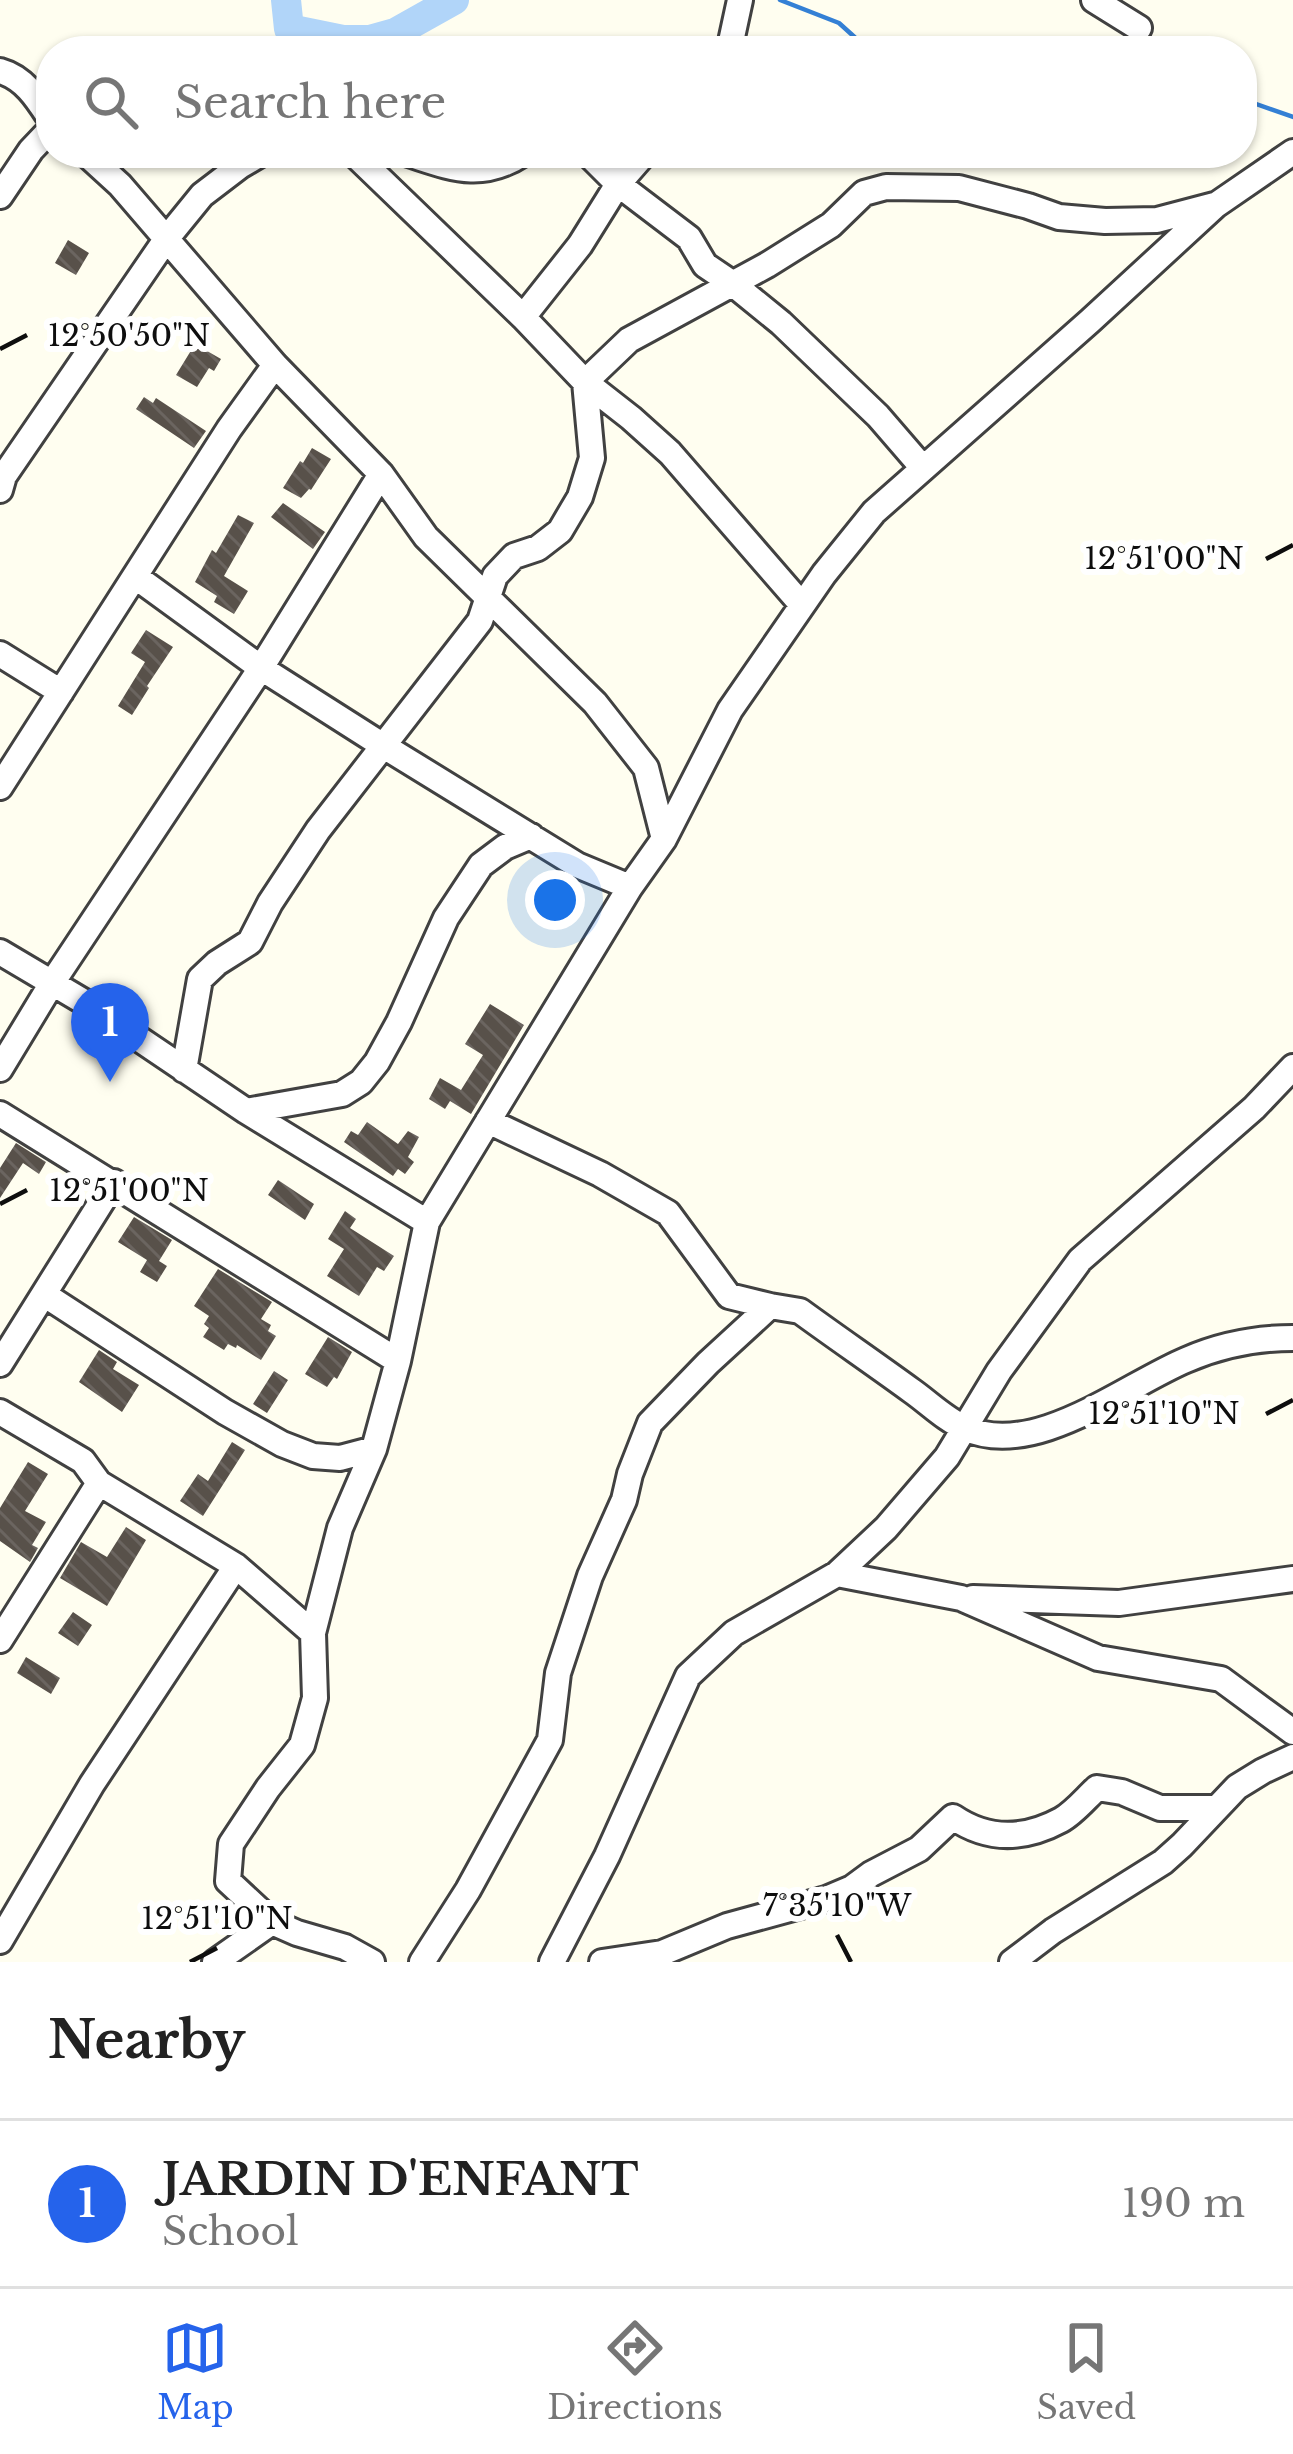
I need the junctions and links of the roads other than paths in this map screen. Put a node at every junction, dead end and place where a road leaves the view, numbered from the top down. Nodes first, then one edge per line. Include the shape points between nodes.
1 (740, 0) edge
2 (1094, 0) edge
3 (1139, 28) dead end
4 (732, 36) edge
5 (0, 71) edge
6 (36, 96) edge
7 (36, 144) edge
8 (1293, 152) edge
9 (101, 168) edge
10 (237, 168) edge
11 (369, 168) edge
12 (456, 168) edge
13 (490, 168) edge
14 (602, 168) edge
15 (632, 168) edge
16 (618, 184) junction
17 (0, 196) edge
18 (1216, 205) junction
19 (167, 238) junction
20 (733, 284) junction
21 (523, 316) junction
22 (275, 364) junction
23 (585, 382) junction
24 (922, 467) junction
25 (381, 474) junction
26 (2, 481) edge
27 (136, 577) junction
28 (488, 596) junction
29 (802, 605) junction
30 (0, 654) edge
31 (261, 668) junction
32 (61, 692) junction
33 (382, 745) junction
34 (0, 787) edge
35 (531, 836) junction
36 (664, 839) junction
37 (630, 887) junction
38 (0, 952) edge
39 (52, 983) junction
40 (1293, 1067) edge
41 (0, 1070) edge
42 (184, 1070) junction
43 (246, 1111) junction
44 (0, 1114) edge
45 (488, 1121) junction
46 (114, 1182) junction
47 (427, 1222) junction
48 (45, 1295) junction
49 (770, 1306) junction
50 (1293, 1338) edge
51 (398, 1361) junction
52 (0, 1364) edge
53 (0, 1412) edge
54 (965, 1428) junction
55 (374, 1449) junction
56 (99, 1484) junction
57 (236, 1566) junction
58 (837, 1574) junction
59 (1293, 1579) edge
60 (961, 1598) junction
61 (313, 1634) junction
62 (0, 1640) edge
63 (1293, 1732) edge
64 (1293, 1757) edge
65 (1214, 1808) junction
66 (272, 1922) junction
67 (0, 1941) edge
68 (0, 1955) edge
69 (9, 1962) edge
70 (215, 1962) edge
71 (372, 1962) edge
72 (422, 1962) edge
73 (552, 1962) edge
74 (602, 1962) edge
75 (1012, 1962) edge

1 - 4 street
2 - 3 street
5 - 6 street
7 - 17 street
8 - 18 street
9 - 19 street
10 - 19 street
11 - 21 street
12 - 13 street
14 - 16 street
15 - 16 street
16 - 20 street
16 - 21 street
18 - 20 street via 1157,220 1106,221 1059,217 958,188 886,187 864,193 831,225
18 - 24 street
19 - 22 street
19 - 26 street
20 - 23 street via 629,340
20 - 24 street via 782,322
21 - 23 street
22 - 25 street
22 - 27 street
23 - 28 street via 592,458 580,497 560,531 514,556
23 - 29 street via 670,454
24 - 29 street via 874,512
25 - 28 street via 426,537
25 - 31 street
27 - 31 street
27 - 32 street
28 - 33 street via 480,621
28 - 36 street via 595,703 646,768
29 - 36 street via 730,710
30 - 32 street
31 - 33 street
31 - 39 street
32 - 34 street
33 - 35 street
33 - 42 street via 317,830 250,942 200,980
35 - 37 street
35 - 43 street via 481,866 361,1082 342,1094
36 - 37 street
37 - 45 street
38 - 39 street
39 - 41 street
39 - 42 street
40 - 54 street via 1080,1260
42 - 43 street
43 - 47 street
44 - 46 street
45 - 47 street
45 - 49 street via 668,1213 729,1296
46 - 48 street
46 - 51 street
47 - 51 street
48 - 52 street
48 - 55 street via 282,1444 340,1458
49 - 54 street via 800,1311
49 - 72 street via 650,1423 558,1673 550,1739
50 - 54 street via 1213,1349 1036,1431 1002,1437
51 - 55 street
53 - 56 street via 82,1461
54 - 58 street via 886,1528
55 - 61 street via 340,1528
56 - 57 street
56 - 62 street
57 - 61 street
57 - 67 street
58 - 60 street
58 - 73 street via 734,1633 688,1676
59 - 60 street via 1118,1603
60 - 63 street via 1098,1658 1221,1679
61 - 66 street via 315,1698 302,1744 231,1844 228,1881
64 - 65 street
65 - 74 street via 1160,1808 1097,1788 1064,1819 1014,1837 972,1830 953,1817 920,1849 826,1899 662,1953
65 - 75 street via 1163,1862
66 - 70 street
66 - 71 street
68 - 69 street

